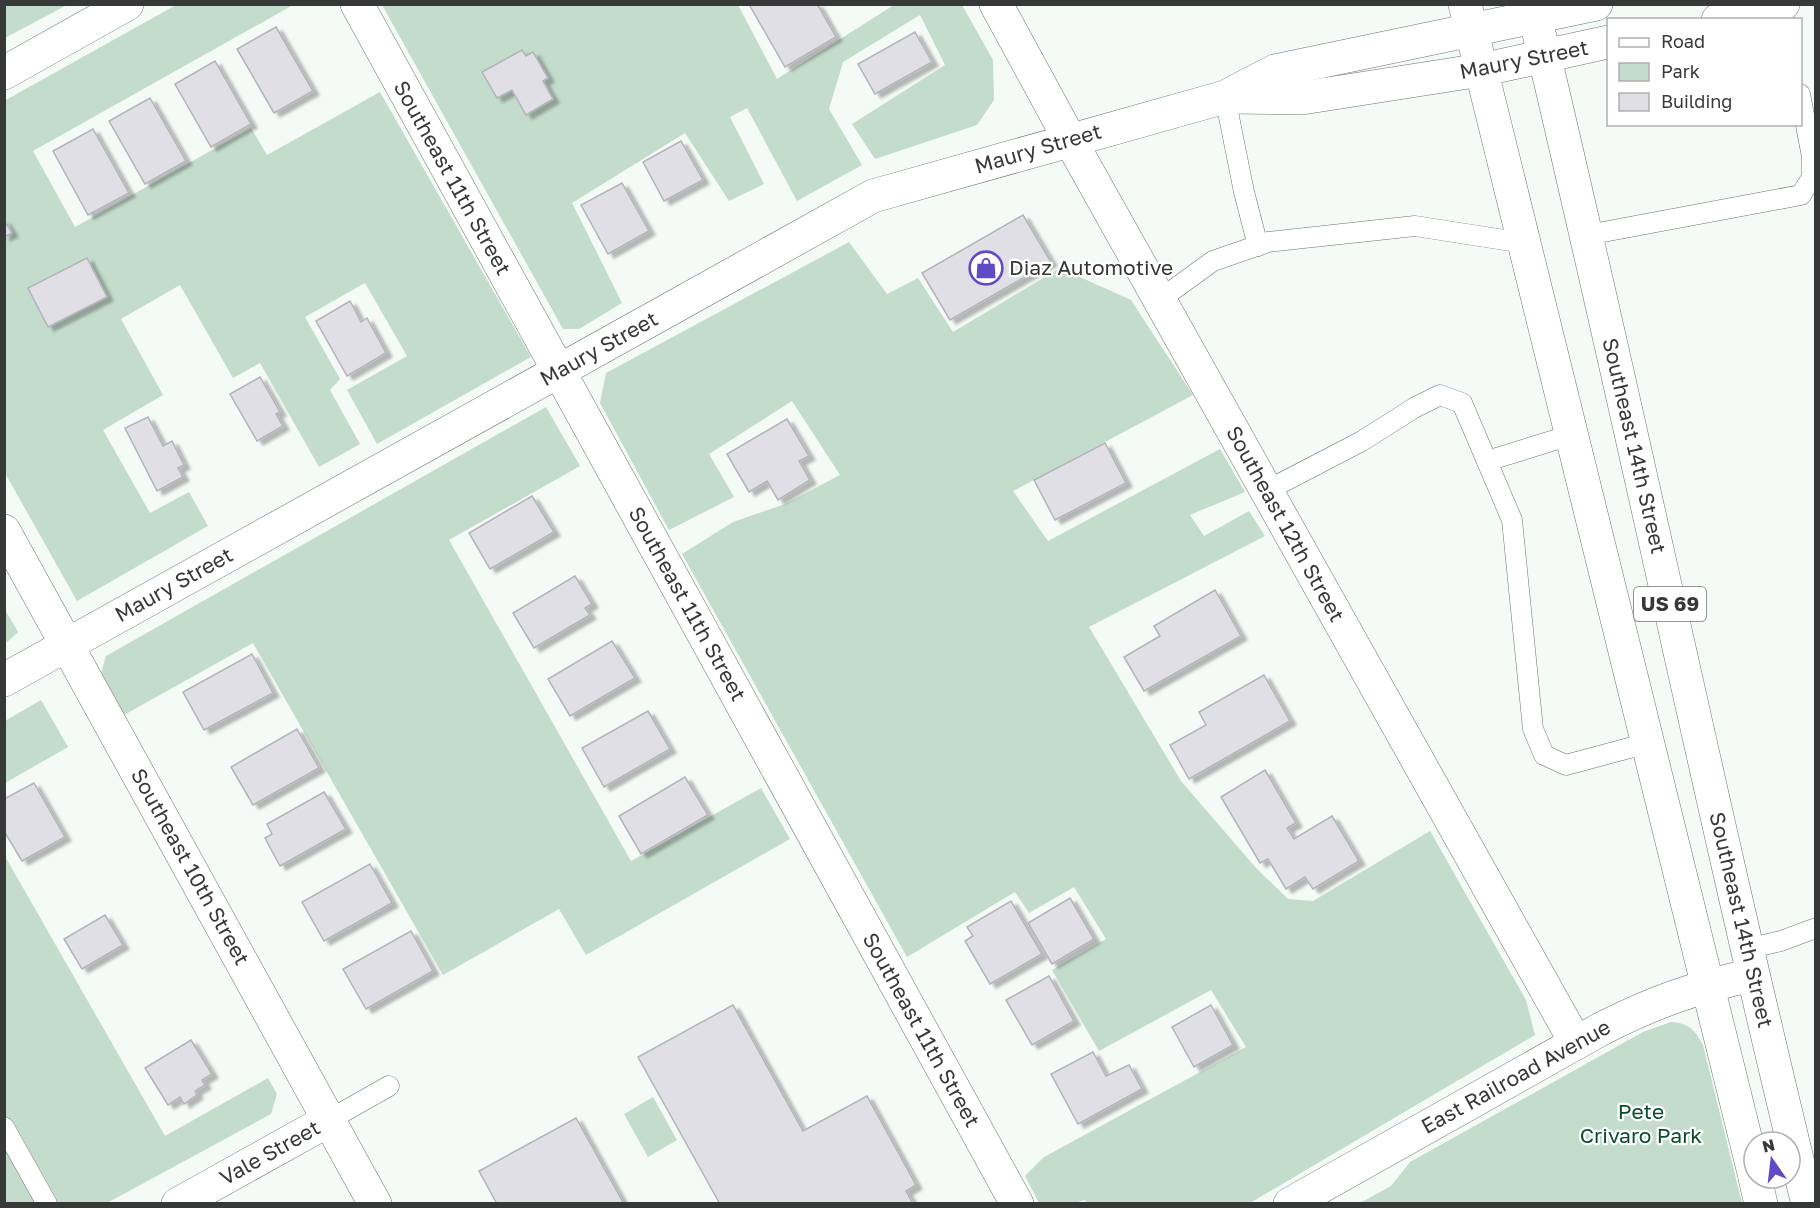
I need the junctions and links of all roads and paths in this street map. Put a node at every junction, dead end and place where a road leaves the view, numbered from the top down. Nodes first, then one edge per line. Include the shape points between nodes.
1 (127, 4) edge
2 (357, 4) edge
3 (996, 4) edge
4 (1596, 4) edge
5 (1784, 4) edge
6 (1534, 11) edge
7 (1468, 17) edge
8 (1726, 18) edge
9 (1607, 42) edge
10 (1544, 56) junction
11 (1481, 70) junction
12 (4, 73) edge
13 (1225, 97) junction
14 (1802, 104) edge
15 (1070, 140) junction
16 (1587, 235) junction
17 (1524, 243) junction
18 (1258, 246) junction
19 (1159, 300) junction
20 (558, 371) junction
21 (1571, 435) junction
22 (1487, 461) junction
23 (1266, 491) junction
24 (4, 531) edge
25 (67, 645) junction
26 (4, 680) edge
27 (1648, 742) junction
28 (1815, 927) edge
29 (1749, 962) junction
30 (1709, 985) junction
31 (1576, 1043) junction
32 (388, 1086) dead end
33 (329, 1120) junction
34 (4, 1127) edge
35 (1744, 1130) edge
36 (47, 1203) edge
37 (178, 1203) edge
38 (375, 1203) edge
39 (1017, 1203) edge
40 (1290, 1203) edge
41 (1808, 1203) edge

1 - 12 main road
2 - 20 main road, Southeast 11th Street
3 - 15 main road, Southeast 12th Street
4 - 6 main road, Maury Street
5 - 8 main road
6 - 7 main road, Maury Street
6 - 10 main road, Southeast 14th Street / US 69
7 - 11 main road, US 69
7 - 13 main road, Maury Street via 1275,71
9 - 10 main road, Maury Street
10 - 11 main road, Maury Street
10 - 16 main road, Southeast 14th Street / US 69
11 - 13 main road, Maury Street via 1302,98
11 - 17 main road, US 69
13 - 15 main road, Maury Street
13 - 18 lane
14 - 16 lane via 1812,177 1801,195
15 - 19 main road, Southeast 12th Street
15 - 20 main road, Maury Street via 873,196
16 - 29 main road, Southeast 14th Street / US 69
17 - 18 lane via 1415,226
17 - 21 main road, US 69
18 - 19 lane via 1213,261
19 - 23 main road, Southeast 12th Street
20 - 25 main road, Maury Street
20 - 39 main road, Southeast 11th Street
21 - 22 lane
21 - 27 main road, US 69
22 - 23 lane via 1462,403 1440,395
22 - 27 lane via 1512,520 1533,729 1544,755 1566,765
23 - 31 main road, Southeast 12th Street
24 - 25 main road, Southeast 10th Street
25 - 26 main road, Maury Street
25 - 33 main road, Southeast 10th Street
27 - 30 main road, US 69
28 - 29 lane via 1781,941
29 - 30 main road, East Railroad Avenue
29 - 41 main road, Southeast 14th Street / US 69
30 - 31 main road, East Railroad Avenue via 1642,1008
30 - 35 main road, US 69
31 - 40 main road, East Railroad Avenue
32 - 33 lane
33 - 37 main road, Vale Street
33 - 38 main road, Southeast 10th Street
34 - 36 lane

